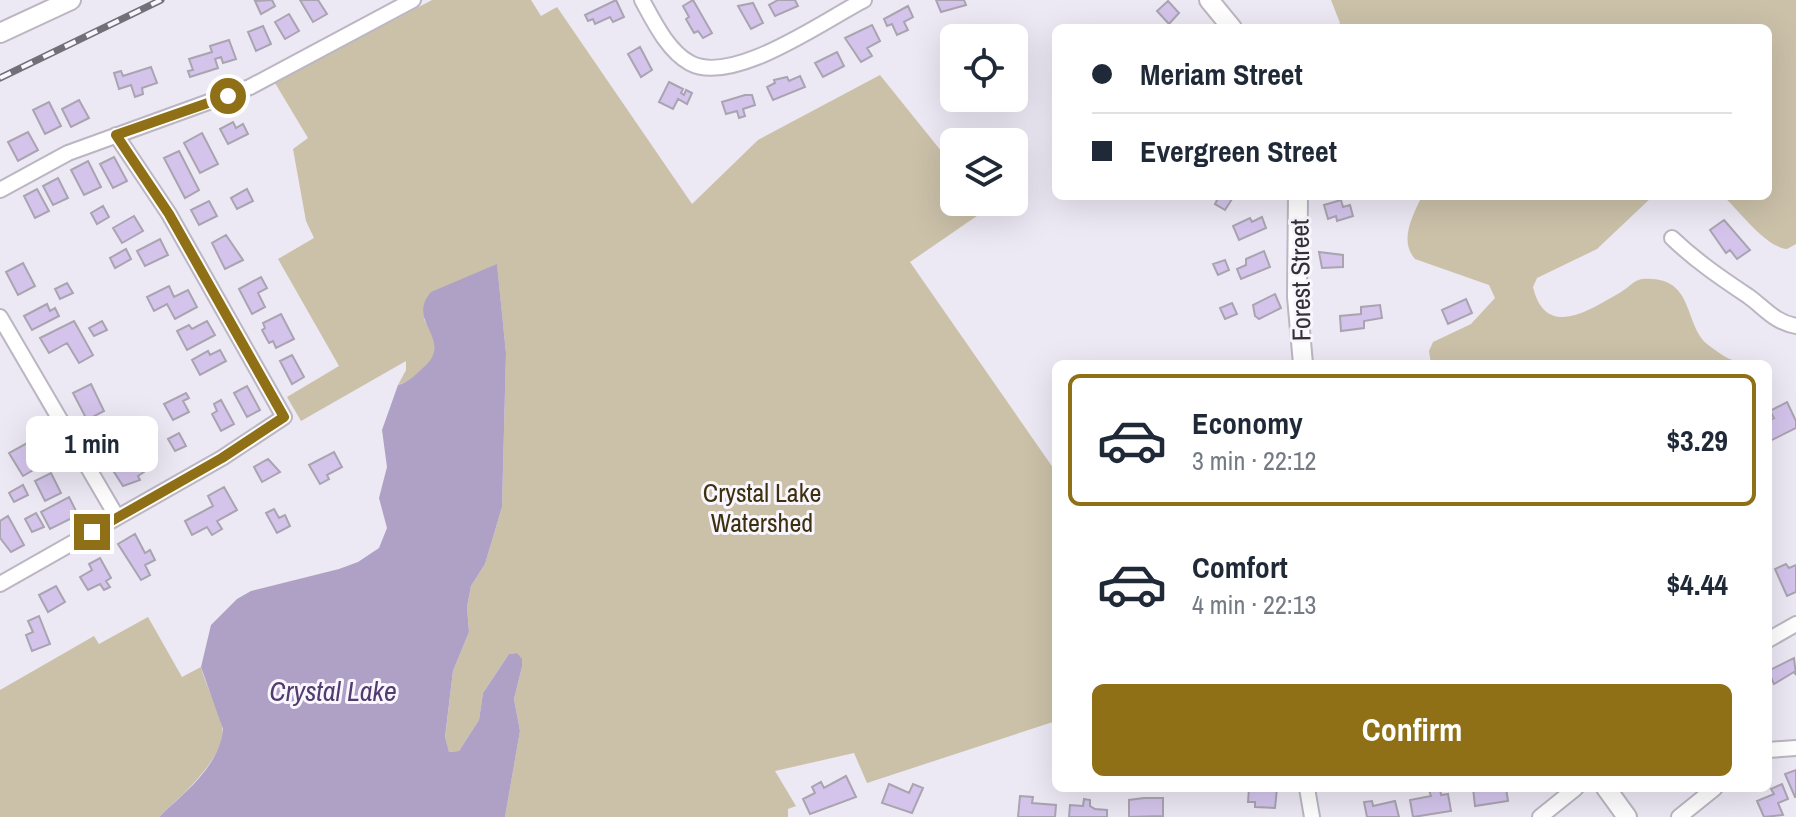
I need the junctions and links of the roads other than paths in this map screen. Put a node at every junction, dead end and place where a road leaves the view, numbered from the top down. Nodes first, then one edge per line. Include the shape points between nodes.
1 (71, 0) edge
2 (413, 0) edge
3 (642, 0) edge
4 (864, 0) edge
5 (1209, 0) edge
6 (1229, 24) edge
7 (0, 33) edge
8 (116, 135) junction
9 (0, 190) edge
10 (1298, 200) edge
11 (1672, 238) dead end
12 (0, 317) edge
13 (1796, 326) edge
14 (1303, 360) edge
15 (117, 517) junction
16 (0, 584) edge
17 (1796, 624) edge
18 (1772, 638) edge
19 (1796, 748) edge
20 (1772, 750) edge
21 (1308, 792) edge
22 (1571, 792) edge
23 (1609, 792) edge
24 (1710, 792) edge
25 (1312, 817) edge
26 (1540, 817) edge
27 (1627, 817) edge
28 (1679, 817) edge

1 - 7 main road
2 - 8 street via 250,87
3 - 4 street via 678,55 719,70 751,60
5 - 6 main road
8 - 9 street via 68,153
8 - 15 street via 169,214 284,417
10 - 14 main road, Forest Street
11 - 13 street via 1773,318
12 - 15 street
15 - 16 street
17 - 18 street
19 - 20 street
21 - 25 street
22 - 26 street
23 - 27 main road
24 - 28 street

